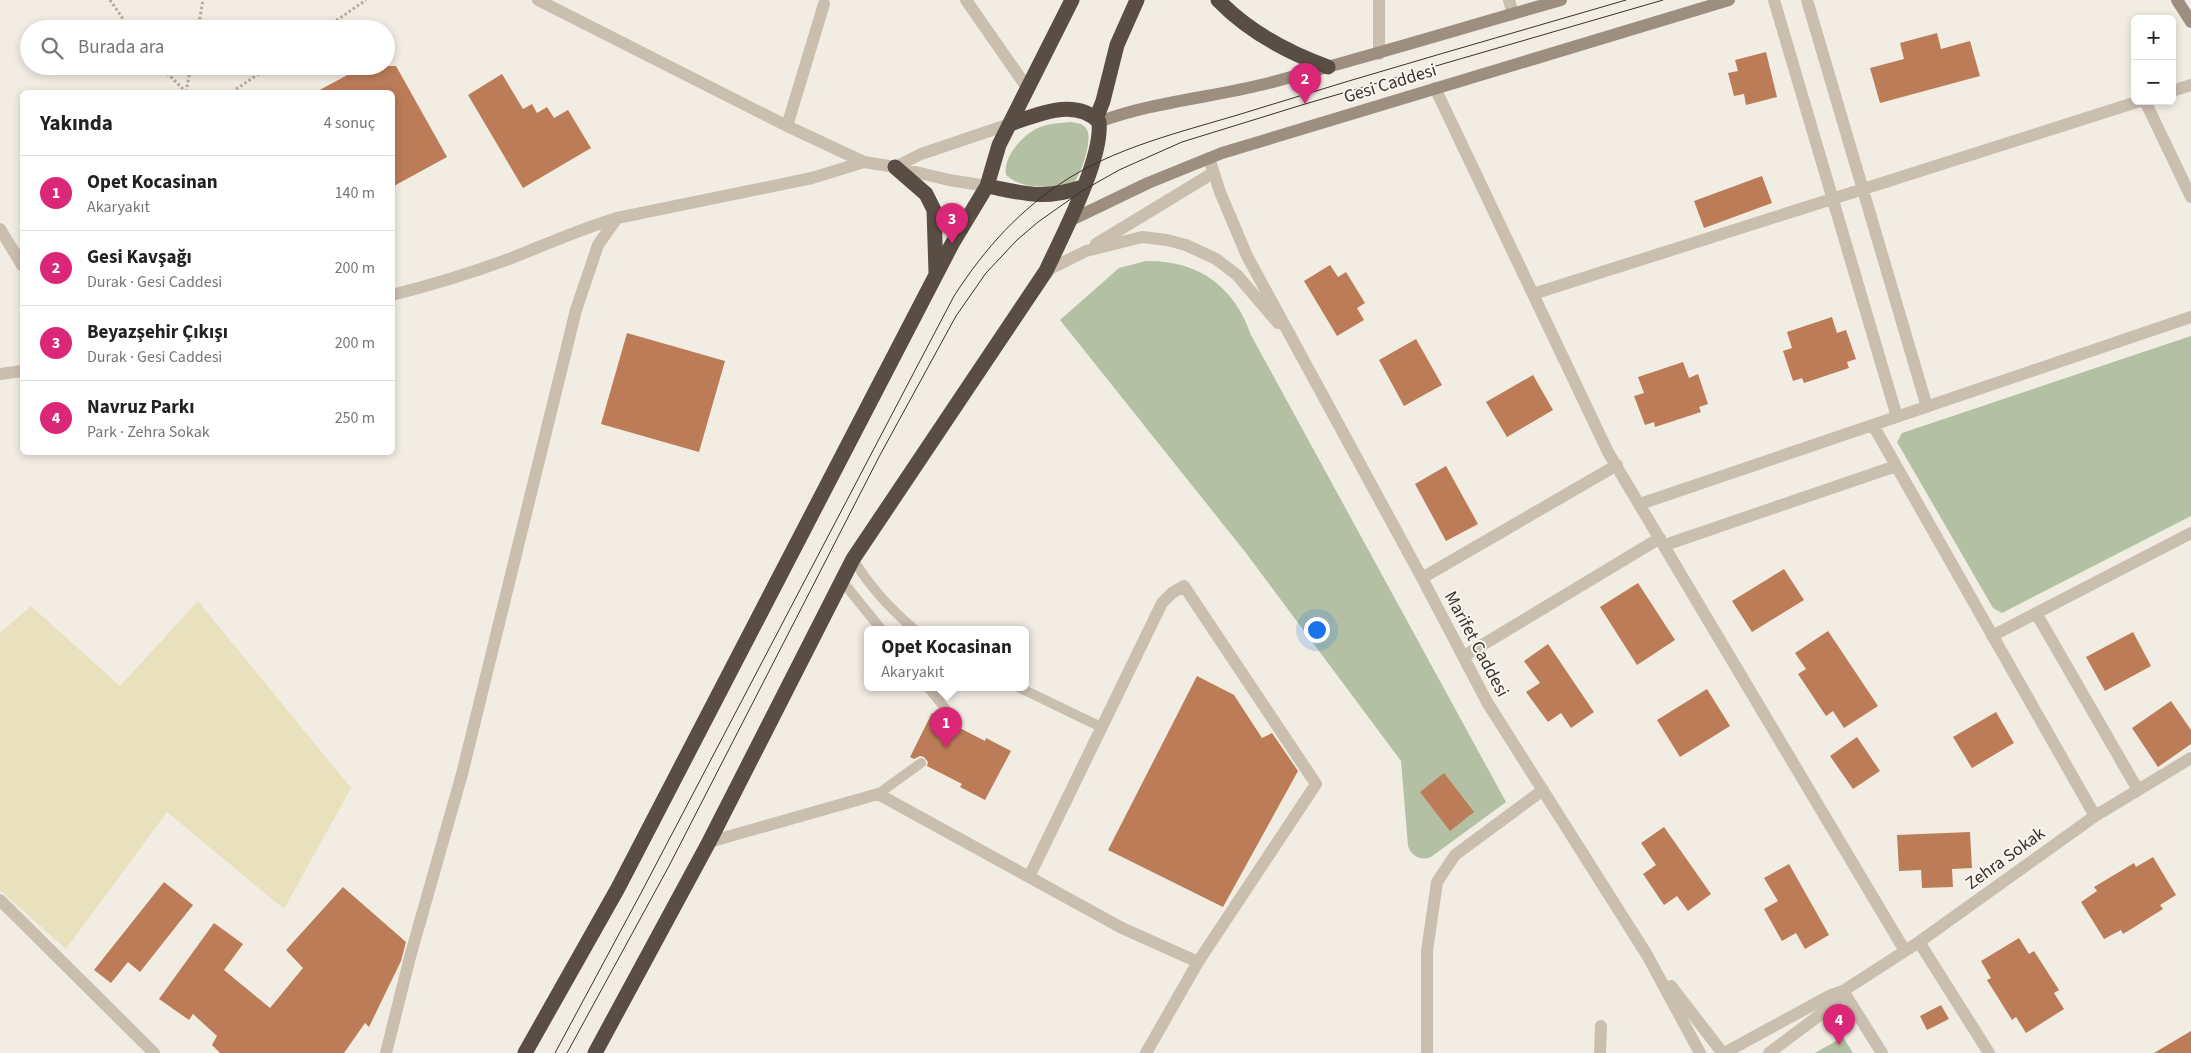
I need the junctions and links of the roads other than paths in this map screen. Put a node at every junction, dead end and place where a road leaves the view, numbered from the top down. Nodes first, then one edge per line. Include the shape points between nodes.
1 (538, 0) edge
2 (966, 0) edge
3 (1072, 0) edge
4 (1137, 0) edge
5 (1218, 0) edge
6 (1379, 0) edge
7 (1509, 0) edge
8 (1561, 0) edge
9 (1729, 0) edge
10 (1774, 0) edge
11 (1806, 0) edge
12 (2177, 0) edge
13 (2186, 0) edge
14 (821, 1) edge
15 (1513, 14) junction
16 (2191, 16) edge
17 (2191, 22) edge
18 (1379, 54) junction
19 (1328, 67) junction
20 (2191, 85) edge
21 (1435, 88) junction
22 (1028, 89) junction
23 (2176, 90) edge
24 (2131, 104) edge
25 (2147, 105) edge
26 (1097, 120) junction
27 (1010, 124) junction
28 (787, 126) junction
29 (1210, 158) junction
30 (864, 162) junction
31 (895, 167) junction
32 (1213, 173) junction
33 (988, 186) junction
34 (1083, 187) junction
35 (1862, 189) junction
36 (2191, 197) edge
37 (1832, 199) junction
38 (617, 218) junction
39 (1069, 221) junction
40 (0, 229) edge
41 (1086, 251) junction
42 (20, 262) edge
43 (1046, 271) junction
44 (936, 275) junction
45 (395, 294) edge
46 (1533, 294) junction
47 (2191, 317) edge
48 (1293, 340) junction
49 (20, 371) edge
50 (0, 374) edge
51 (1927, 406) junction
52 (1897, 417) junction
53 (1873, 425) junction
54 (1617, 465) junction
55 (1896, 466) junction
56 (1640, 504) junction
57 (2191, 532) edge
58 (1662, 541) junction
59 (853, 559) junction
60 (1422, 578) junction
61 (842, 581) junction
62 (2036, 613) junction
63 (879, 626) edge
64 (910, 626) edge
65 (1992, 636) junction
66 (1464, 656) junction
67 (931, 691) edge
68 (1026, 691) edge
69 (944, 720) dead end
70 (1102, 727) junction
71 (2191, 758) edge
72 (921, 763) dead end
73 (1543, 790) junction
74 (2138, 790) junction
75 (878, 794) junction
76 (2094, 816) junction
77 (709, 842) junction
78 (1028, 877) junction
79 (0, 900) edge
80 (1919, 942) junction
81 (1905, 951) junction
82 (1647, 955) junction
83 (1198, 962) junction
84 (1843, 991) junction
85 (1601, 1026) dead end
86 (1724, 1052) edge
87 (154, 1053) edge
88 (386, 1053) edge
89 (525, 1053) edge
90 (595, 1053) edge
91 (1146, 1053) edge
92 (1427, 1053) edge
93 (1600, 1053) edge
94 (1700, 1053) edge
95 (1769, 1053) edge
96 (1882, 1053) edge
97 (1989, 1053) edge

1 - 28 street
2 - 22 street
3 - 22 highway
4 - 26 highway via 1117,45
5 - 19 highway via 1264,38
6 - 18 street
7 - 15 street
8 - 15 main road, Gesi Caddesi
9 - 21 main road, Gesi Caddesi
10 - 37 street
11 - 35 street
12 - 17 main road
13 - 16 main road
14 - 28 street
15 - 18 main road, Gesi Caddesi
18 - 19 main road, Gesi Caddesi
19 - 26 main road, Gesi Caddesi via 1216,96 1164,103
20 - 23 street
21 - 29 main road, Gesi Caddesi
21 - 46 street
22 - 27 highway
24 - 35 street
25 - 36 street
26 - 27 highway via 1083,110 1062,109
26 - 34 highway via 1100,129 1096,150
27 - 31 street via 921,154
27 - 33 highway via 999,145
28 - 30 street
29 - 32 street
29 - 39 main road, Gesi Caddesi
30 - 31 street
30 - 38 street via 812,178
31 - 33 street
31 - 44 highway via 926,194 934,210
32 - 41 street
32 - 48 street via 1247,256
33 - 34 highway via 1035,196 1065,193
33 - 44 highway
34 - 39 highway
35 - 37 street
35 - 51 street
37 - 46 street
37 - 52 street
38 - 45 street via 587,226 466,274
38 - 88 street via 598,245 576,310 467,755
39 - 43 highway
40 - 42 street
41 - 43 street
41 - 48 street via 1142,237 1167,240 1204,252 1237,276
43 - 59 highway
44 - 89 highway via 618,888
46 - 54 street
47 - 51 street
48 - 60 street, Marifet Caddesi
49 - 50 street
51 - 52 street
52 - 53 street
53 - 55 street
53 - 56 street
54 - 56 street
54 - 60 street
55 - 58 street
55 - 65 street
56 - 58 street
57 - 62 street
58 - 66 street
58 - 81 street
59 - 61 highway
59 - 64 lane via 869,585
60 - 66 street, Marifet Caddesi
61 - 63 lane
61 - 77 highway
62 - 65 street
62 - 74 street
65 - 76 street
66 - 73 street, Marifet Caddesi via 1487,702
67 - 69 lane via 948,712
68 - 70 lane
70 - 78 street
70 - 83 street via 1162,603 1184,586 1316,784
71 - 74 street, Zehra Sokak
72 - 75 lane
73 - 82 street, Marifet Caddesi
73 - 92 street via 1455,855 1437,882 1426,951
74 - 76 street, Zehra Sokak
75 - 77 street
75 - 78 street
76 - 80 street, Zehra Sokak
77 - 90 highway
78 - 83 street via 1122,928
79 - 87 street
80 - 81 street, Zehra Sokak
80 - 97 street
81 - 84 street, Zehra Sokak
82 - 86 street
82 - 94 street
83 - 91 street
84 - 86 street
84 - 95 street via 1837,1002
84 - 96 street
85 - 93 street

